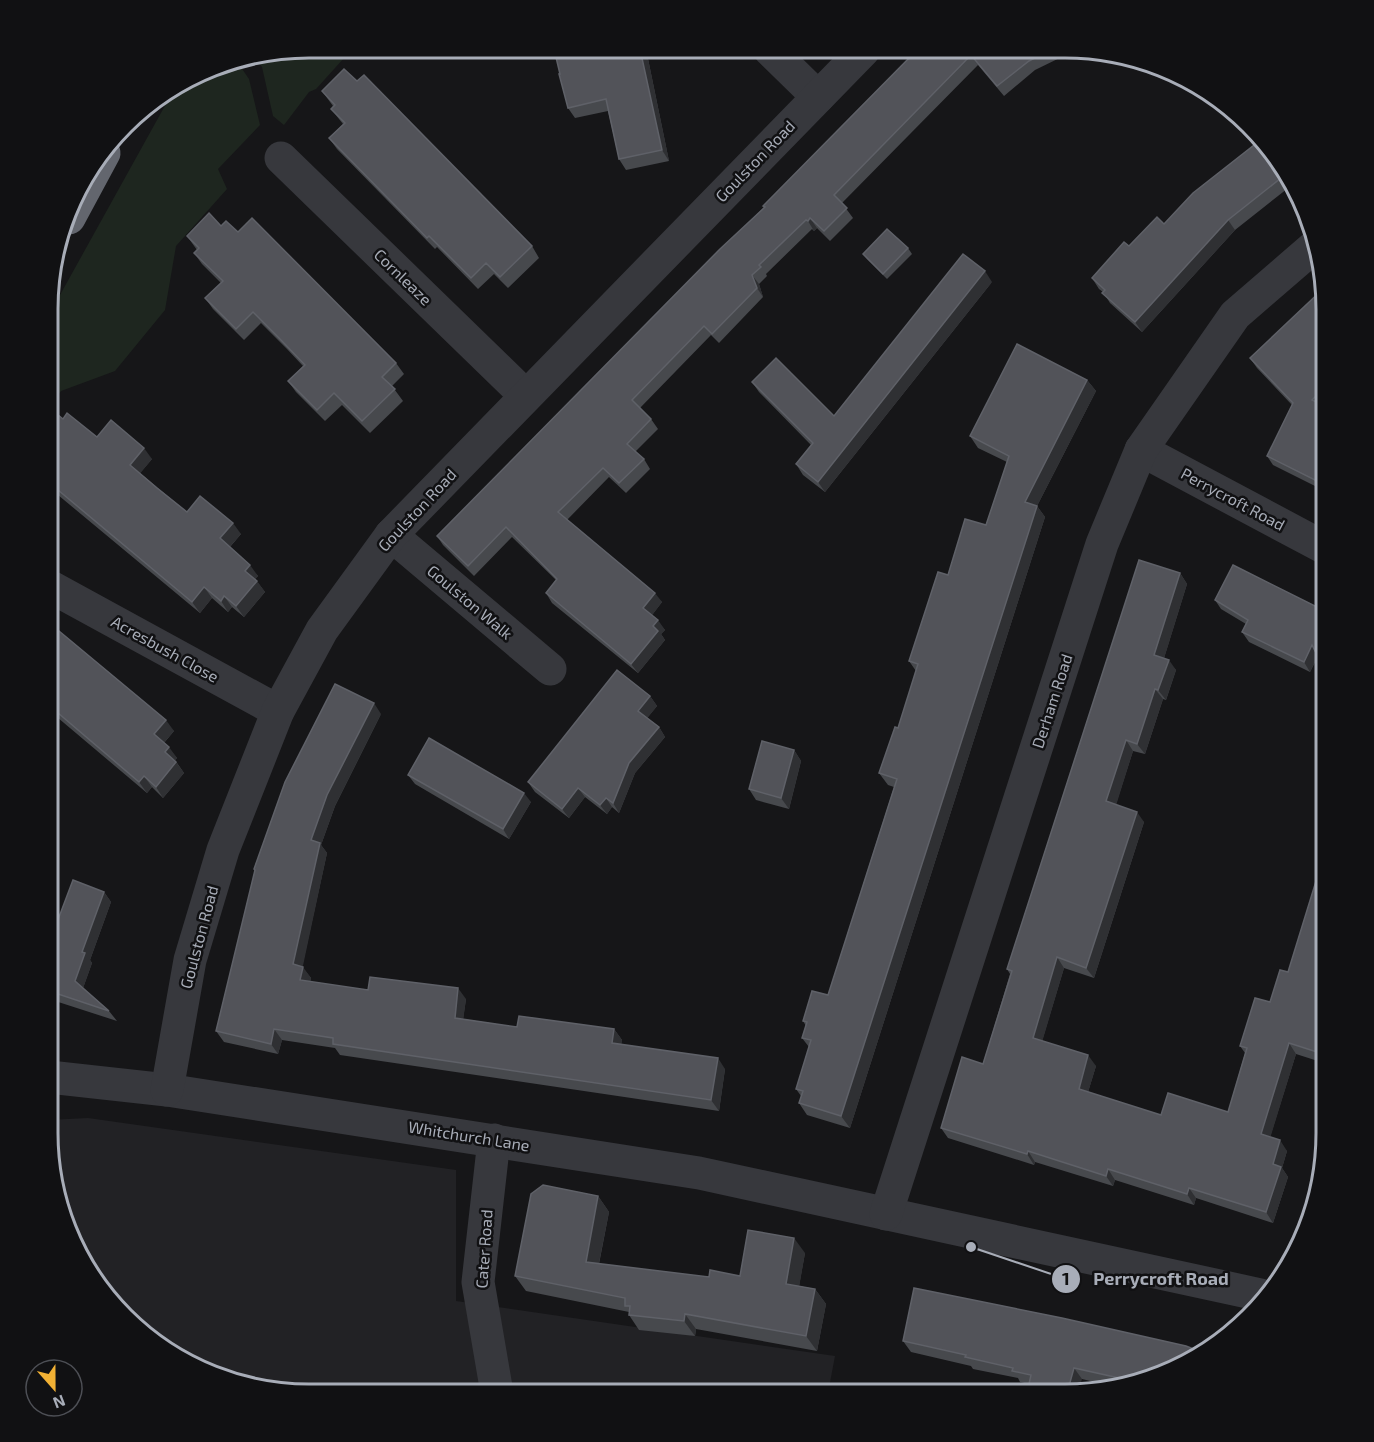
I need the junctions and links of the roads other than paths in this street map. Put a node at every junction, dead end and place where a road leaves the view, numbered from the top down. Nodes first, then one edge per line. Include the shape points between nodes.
1 (778, 58) edge
2 (856, 58) edge
3 (818, 97) junction
4 (281, 158) dead end
5 (1309, 251) edge
6 (526, 396) junction
7 (1141, 450) junction
8 (391, 535) junction
9 (1316, 543) edge
10 (58, 592) edge
11 (550, 669) dead end
12 (278, 711) junction
13 (58, 1078) edge
14 (167, 1089) junction
15 (494, 1140) junction
16 (886, 1214) junction
17 (1256, 1294) edge
18 (495, 1384) edge

1 - 3 street
2 - 3 street, Goulston Road
3 - 6 street, Goulston Road
4 - 6 street, Cornleaze
5 - 7 street, Derham Road via 1234,315
6 - 8 street, Goulston Road
7 - 9 street, Perrycroft Road
7 - 16 street, Derham Road via 1099,555
8 - 11 street, Goulston Walk
8 - 12 street, Goulston Road via 322,630
10 - 12 street, Acresbush Close
12 - 14 street, Goulston Road via 223,850 190,960
13 - 14 street, Whitchurch Lane
14 - 15 street, Whitchurch Lane
15 - 16 street, Whitchurch Lane via 699,1173
15 - 18 street, Cater Road via 478,1282
16 - 17 street, Whitchurch Lane

